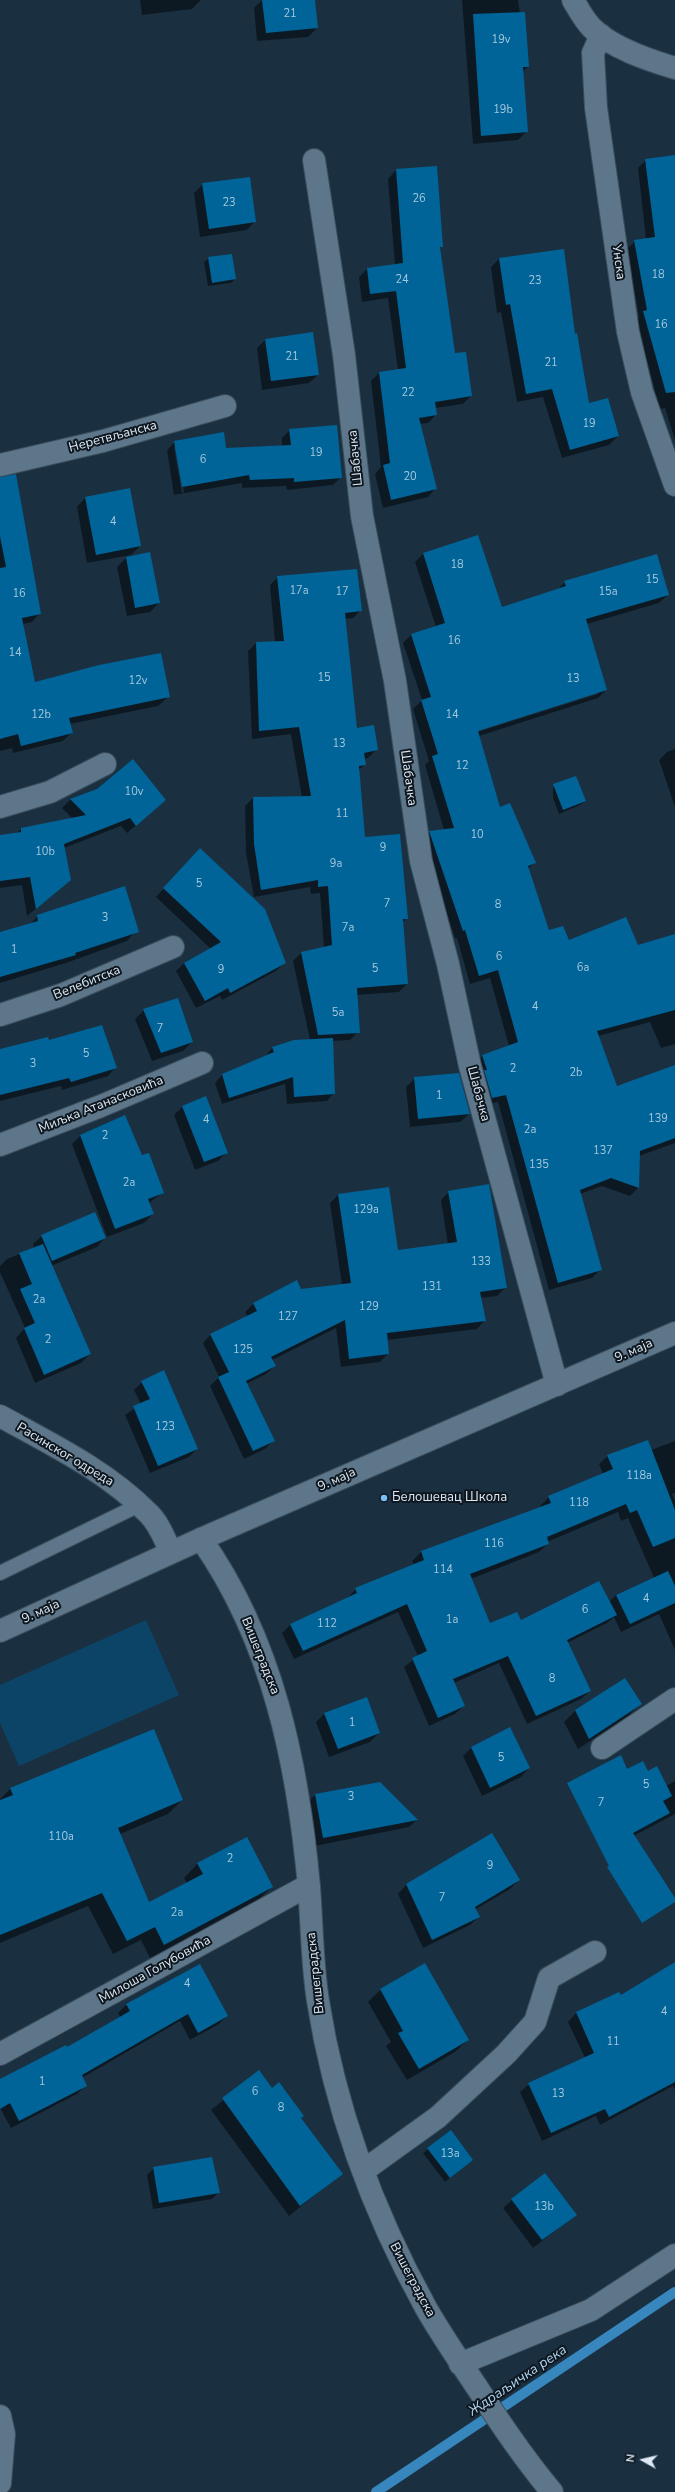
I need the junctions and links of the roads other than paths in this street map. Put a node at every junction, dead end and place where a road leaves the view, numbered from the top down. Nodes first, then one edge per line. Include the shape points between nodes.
1 (573, 0) edge
2 (601, 35) junction
3 (675, 68) edge
4 (314, 160) dead end
5 (224, 406) dead end
6 (0, 465) edge
7 (675, 485) edge
8 (105, 764) dead end
9 (0, 807) edge
10 (173, 947) dead end
11 (0, 1015) edge
12 (202, 1063) dead end
13 (0, 1145) edge
14 (675, 1333) edge
15 (557, 1385) junction
16 (0, 1416) edge
17 (139, 1505) junction
18 (201, 1539) junction
19 (171, 1552) junction
20 (0, 1573) edge
21 (0, 1630) edge
22 (675, 1699) edge
23 (602, 1748) dead end
24 (309, 1886) junction
25 (595, 1952) dead end
26 (0, 2054) edge
27 (363, 2171) junction
28 (675, 2255) edge
29 (460, 2364) junction
30 (0, 2416) edge
31 (0, 2483) edge
32 (552, 2492) edge

1 - 2 street via 583,17
2 - 3 street via 616,44
2 - 7 street, Унска via 593,53 596,108 628,332 642,392
4 - 15 street, Шабачка via 344,356 362,516 395,681 421,862 448,964 470,1066
5 - 6 street, Неретвљанска via 103,441
8 - 9 street via 50,792
10 - 11 street, Велебитска via 61,994
12 - 13 street, Миљка Атанасковића
14 - 15 street, 9. маја
15 - 18 street, 9. маја
16 - 17 street, Расинског одреда via 101,1474
17 - 19 street, Расинског одреда via 149,1513
17 - 20 lane
18 - 19 street, 9. маја
18 - 24 street, Вишеградска via 230,1586 255,1637 273,1684 294,1775
19 - 21 street, 9. маја
22 - 23 street
24 - 26 street, Милоша Голубовића
24 - 27 street, Вишеградска via 317,1998 337,2094
25 - 27 street via 548,1978 535,2022 438,2117
27 - 29 street, Вишеградска via 384,2226 405,2270
28 - 29 street via 591,2310
29 - 32 street, Вишеградска via 519,2452
30 - 31 street via 4,2434

